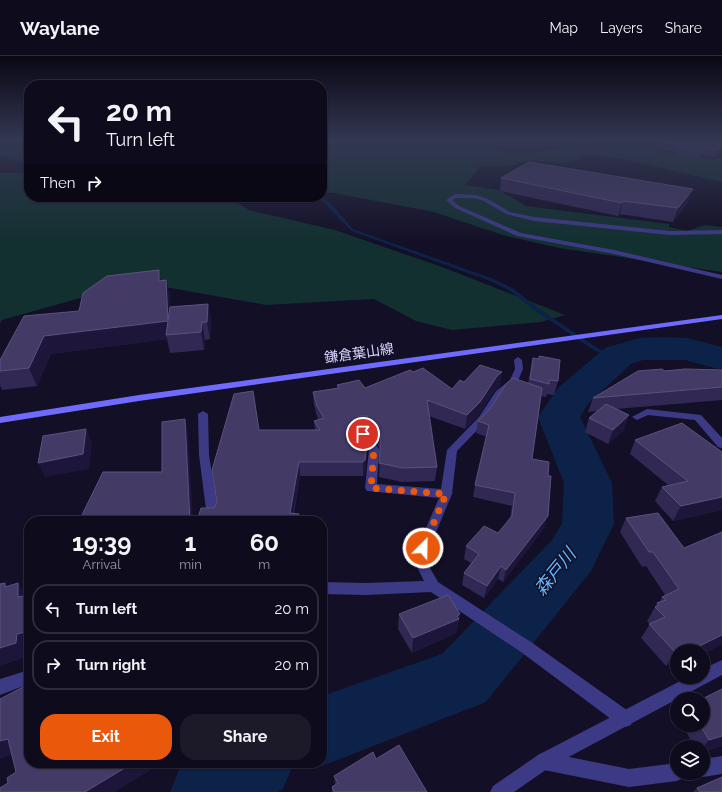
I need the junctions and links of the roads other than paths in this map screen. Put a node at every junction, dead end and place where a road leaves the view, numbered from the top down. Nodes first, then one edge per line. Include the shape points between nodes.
1 (722, 232) edge
2 (722, 277) edge
3 (722, 317) edge
4 (518, 360) dead end
5 (203, 414) dead end
6 (638, 417) dead end
7 (0, 420) edge
8 (363, 434) edge
9 (722, 445) edge
10 (446, 494) junction
11 (213, 516) edge
12 (433, 586) junction
13 (327, 588) edge
14 (722, 667) edge
15 (24, 679) edge
16 (0, 687) edge
17 (624, 719) junction
18 (544, 761) junction
19 (722, 765) edge
20 (710, 767) edge
21 (670, 773) edge
22 (501, 791) edge

1 - 2 street via 670,233 538,220 508,213 474,196 456,196 449,200 463,210 519,234 614,252
3 - 7 main road, 鎌倉葉山線 via 139,398
4 - 10 street via 519,369 514,381 499,393 483,419 452,450
5 - 11 street via 204,455
6 - 9 street via 647,412 698,417
8 - 10 street via 374,449 371,488
10 - 12 street via 423,548 420,562
12 - 13 street
12 - 17 street via 526,647
14 - 17 street
15 - 16 street
17 - 18 street
18 - 21 street via 629,778
18 - 22 street
19 - 20 street

